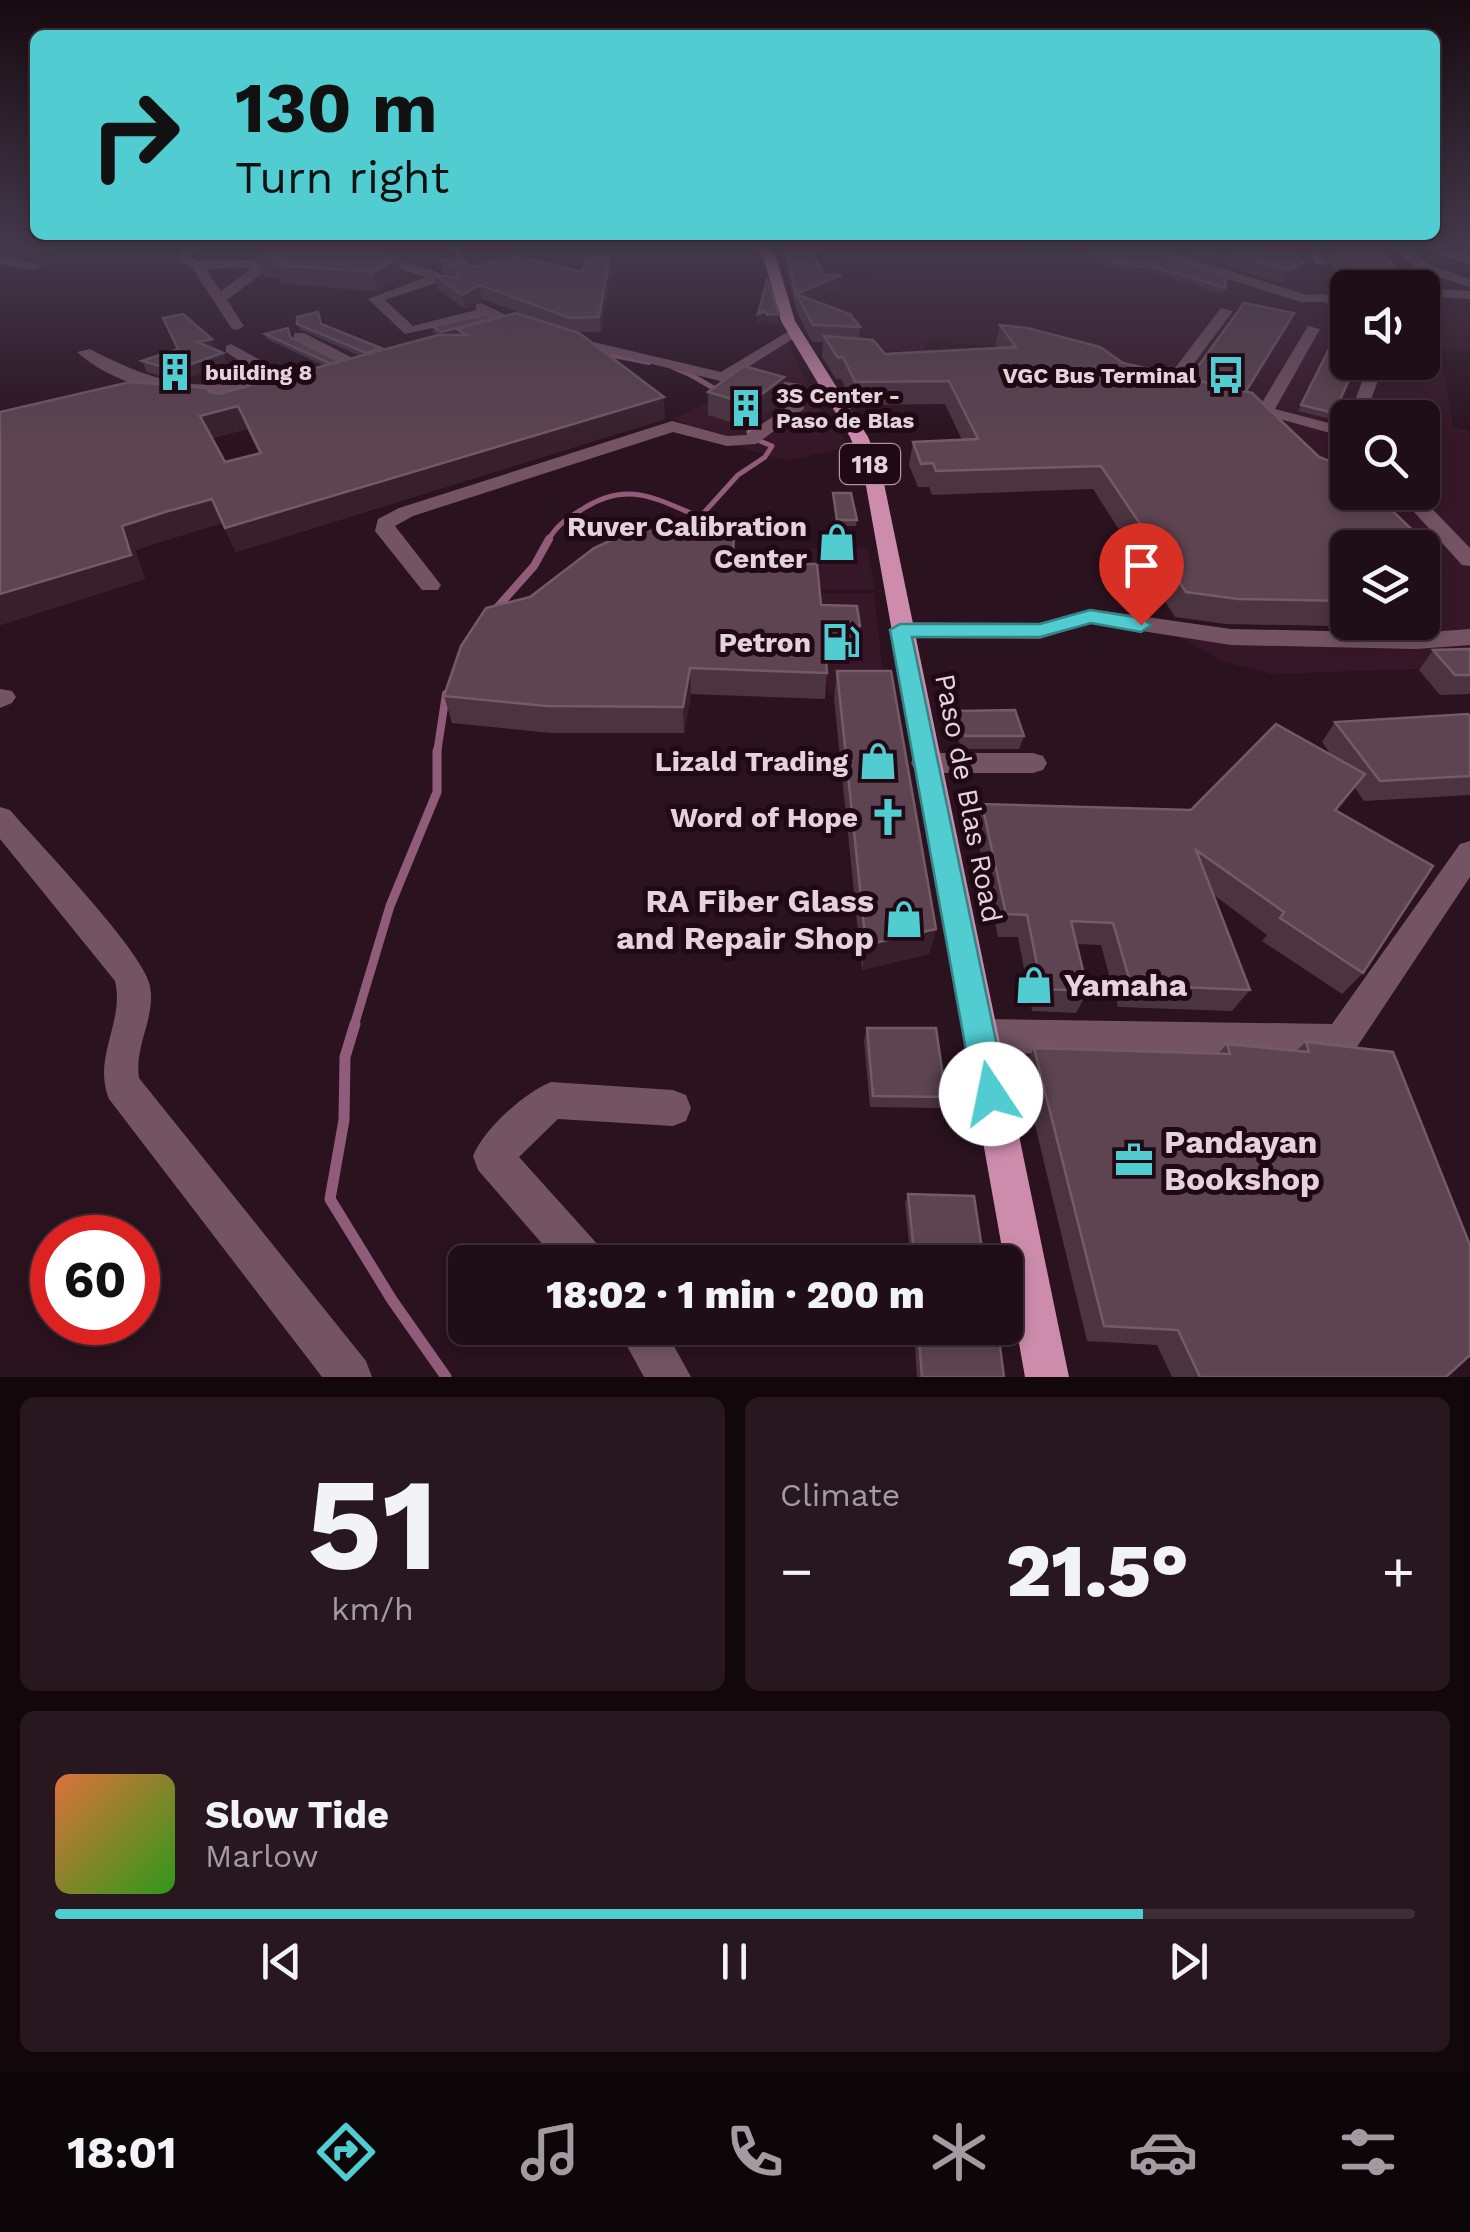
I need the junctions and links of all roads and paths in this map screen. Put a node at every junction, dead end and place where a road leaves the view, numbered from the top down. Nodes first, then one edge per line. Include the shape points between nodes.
1 (229, 313) edge
2 (390, 313) edge
3 (471, 313) edge
4 (494, 313) edge
5 (785, 313) edge
6 (1228, 313) edge
7 (1312, 313) edge
8 (1330, 317) edge
9 (1317, 322) junction
10 (519, 325) junction
11 (236, 326) dead end
12 (794, 332) junction
13 (488, 334) edge
14 (299, 336) edge
15 (772, 347) junction
16 (231, 349) dead end
17 (85, 352) dead end
18 (814, 352) junction
19 (386, 363) edge
20 (366, 369) junction
21 (346, 374) edge
22 (287, 380) junction
23 (763, 384) edge
24 (1200, 396) edge
25 (1233, 404) edge
26 (226, 408) edge
27 (1265, 412) junction
28 (1330, 428) edge
29 (1422, 510) edge
30 (1470, 560) edge
31 (430, 585) dead end
32 (900, 630) junction
33 (1470, 636) edge
34 (1032, 762) dead end
35 (926, 764) junction
36 (0, 818) edge
37 (1470, 853) edge
38 (980, 1036) junction
39 (673, 1108) dead end
40 (570, 1245) edge
41 (649, 1345) edge
42 (350, 1377) edge
43 (668, 1377) edge
44 (1046, 1377) edge

1 - 11 street
2 - 3 street via 410,332
4 - 10 street
5 - 12 main road, Paso de Blas Road / 118
6 - 24 street via 1168,388
7 - 9 street
8 - 9 street
9 - 27 street
10 - 13 street
10 - 15 street via 594,350 724,377
12 - 15 street
12 - 18 main road, Paso de Blas Road / 118
14 - 20 street
15 - 18 street
16 - 22 street
17 - 22 street via 166,390 222,392
18 - 32 main road, Paso de Blas Road / 118 via 872,469
19 - 20 street
20 - 21 street
22 - 26 street via 308,385
23 - 31 street via 795,387 795,409 750,440 727,441 672,426 385,523 384,532
25 - 27 street
27 - 28 street
29 - 30 street
32 - 33 street via 1040,630 1090,616 1231,637
32 - 35 main road, Paso de Blas Road / 118
34 - 35 street
35 - 38 main road, Paso de Blas Road / 118
36 - 42 street via 130,974 136,988 117,1068 122,1086
37 - 38 street via 1341,1041
38 - 44 main road, Paso de Blas Road / 118
39 - 40 street via 550,1100 492,1156
41 - 43 street

